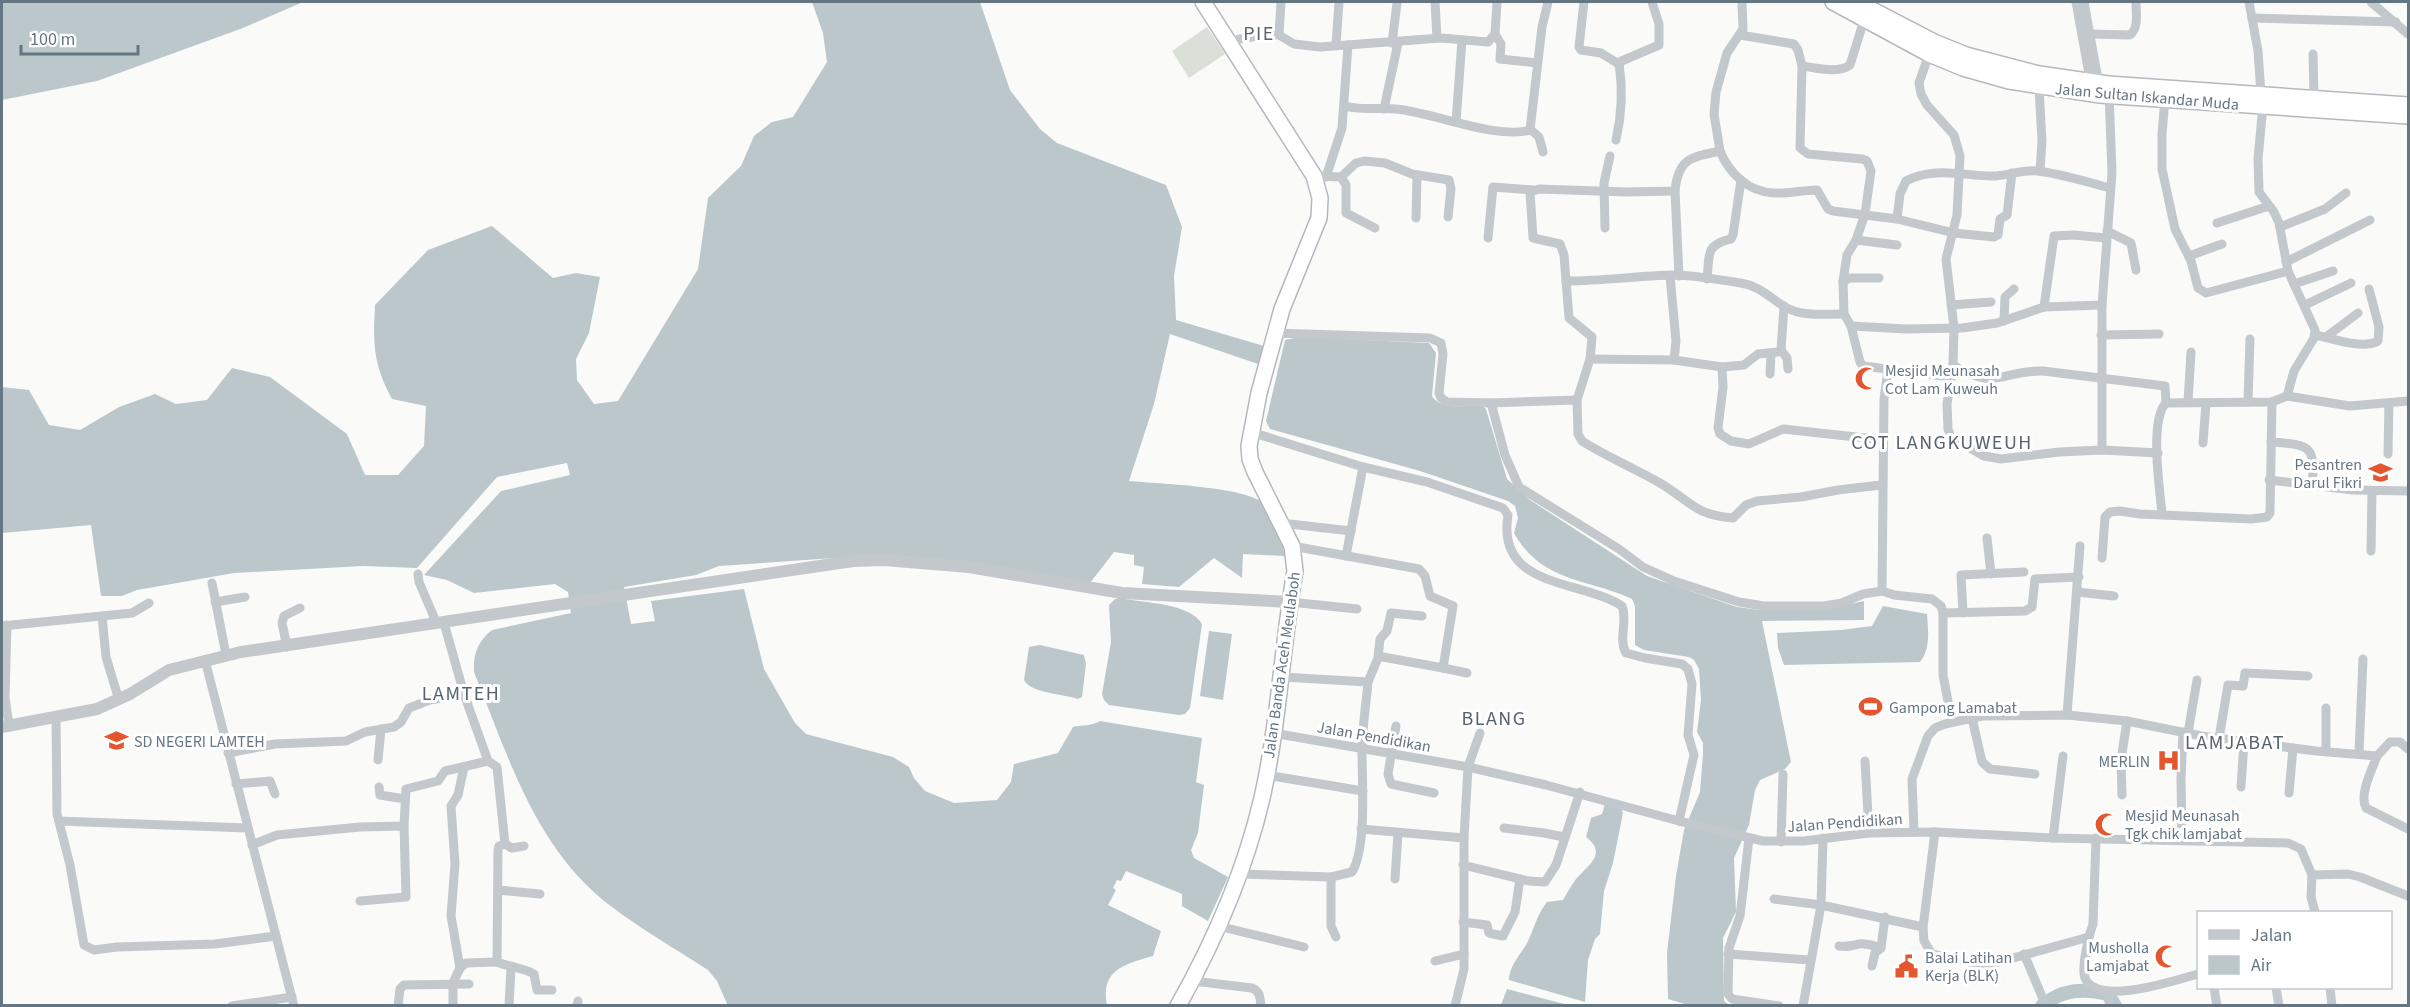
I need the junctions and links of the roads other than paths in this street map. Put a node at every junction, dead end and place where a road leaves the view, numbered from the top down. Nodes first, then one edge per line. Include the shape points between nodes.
1 (1203, 2) edge
2 (1281, 2) edge
3 (1339, 2) edge
4 (1435, 2) edge
5 (1497, 2) edge
6 (1548, 2) edge
7 (1584, 2) edge
8 (1652, 2) edge
9 (1742, 2) edge
10 (1833, 2) edge
11 (1857, 2) edge
12 (2076, 2) edge
13 (2084, 2) edge
14 (2136, 2) edge
15 (2249, 2) edge
16 (2371, 2) edge
17 (1397, 3) edge
18 (2252, 18) junction
19 (1864, 20) junction
20 (2396, 22) junction
21 (1496, 34) junction
22 (1740, 34) junction
23 (2090, 34) junction
24 (2409, 34) edge
25 (1279, 35) junction
26 (1437, 38) junction
27 (1462, 40) junction
28 (1395, 43) junction
29 (1228, 44) junction
30 (1336, 45) junction
31 (1348, 45) junction
32 (1929, 54) junction
33 (2313, 54) dead end
34 (1537, 63) junction
35 (1619, 63) junction
36 (1802, 66) junction
37 (2039, 87) junction
38 (2100, 89) junction
39 (2314, 97) junction
40 (2165, 99) junction
41 (2262, 99) junction
42 (2409, 105) edge
43 (1344, 106) junction
44 (1384, 109) junction
45 (2409, 116) edge
46 (1456, 122) junction
47 (1530, 129) junction
48 (1616, 140) dead end
49 (1720, 151) junction
50 (1543, 152) dead end
51 (1610, 156) dead end
52 (2040, 171) junction
53 (2012, 173) junction
54 (1959, 174) junction
55 (1417, 175) junction
56 (1320, 177) junction
57 (1341, 177) junction
58 (1740, 180) junction
59 (2110, 188) junction
60 (1533, 190) junction
61 (1605, 191) junction
62 (1675, 191) junction
63 (2346, 193) dead end
64 (2270, 206) junction
65 (1865, 214) junction
66 (1448, 217) dead end
67 (1416, 218) dead end
68 (1897, 219) junction
69 (2370, 220) dead end
70 (2217, 223) dead end
71 (2280, 227) junction
72 (1375, 228) dead end
73 (1605, 228) dead end
74 (1954, 233) junction
75 (2106, 234) junction
76 (1488, 238) dead end
77 (1856, 240) junction
78 (2222, 244) dead end
79 (1897, 245) dead end
80 (2189, 256) junction
81 (2287, 266) junction
82 (2136, 270) dead end
83 (2334, 271) dead end
84 (1675, 276) junction
85 (1879, 278) dead end
86 (1707, 279) junction
87 (1566, 281) junction
88 (1843, 281) junction
89 (2294, 284) junction
90 (2352, 284) dead end
91 (2014, 289) dead end
92 (2369, 289) dead end
93 (1991, 302) dead end
94 (1951, 305) junction
95 (2102, 305) junction
96 (1784, 306) junction
97 (2305, 306) junction
98 (2044, 307) junction
99 (1844, 314) junction
100 (2358, 314) dead end
101 (2004, 321) junction
102 (1851, 326) junction
103 (1954, 328) junction
104 (1275, 333) junction
105 (2159, 334) dead end
106 (2101, 335) junction
107 (2315, 335) junction
108 (2326, 337) junction
109 (2250, 339) dead end
110 (1776, 351) junction
111 (2191, 352) dead end
112 (1590, 359) junction
113 (1674, 360) junction
114 (1953, 365) junction
115 (1722, 367) junction
116 (1788, 369) dead end
117 (1888, 369) junction
118 (1770, 374) dead end
119 (1951, 377) junction
120 (2102, 377) junction
121 (2287, 396) junction
122 (1578, 400) junction
123 (2409, 401) edge
124 (2188, 402) junction
125 (2248, 402) junction
126 (2272, 402) junction
127 (1491, 403) junction
128 (2166, 403) junction
129 (2206, 403) junction
130 (2389, 403) junction
131 (1251, 432) junction
132 (1883, 440) junction
133 (2271, 442) junction
134 (2203, 443) dead end
135 (2102, 450) junction
136 (2158, 453) junction
137 (2388, 454) dead end
138 (1363, 466) junction
139 (2269, 480) junction
140 (1881, 485) junction
141 (2312, 485) junction
142 (2373, 491) junction
143 (2409, 491) edge
144 (2162, 514) junction
145 (1281, 523) junction
146 (1351, 531) junction
147 (1987, 538) dead end
148 (1292, 546) junction
149 (2080, 546) dead end
150 (2371, 551) dead end
151 (1346, 556) junction
152 (2102, 558) dead end
153 (2024, 572) dead end
154 (418, 574) dead end
155 (1991, 574) junction
156 (2079, 577) junction
157 (212, 583) dead end
158 (1882, 591) junction
159 (2077, 592) junction
160 (2114, 596) dead end
161 (245, 597) dead end
162 (215, 602) junction
163 (1290, 602) junction
164 (148, 603) dead end
165 (300, 608) dead end
166 (1357, 609) dead end
167 (1943, 613) junction
168 (1963, 613) junction
169 (102, 616) junction
170 (1422, 616) dead end
171 (441, 624) junction
172 (4, 626) edge
173 (287, 647) junction
174 (226, 655) junction
175 (1378, 658) junction
176 (2363, 659) dead end
177 (205, 660) junction
178 (1443, 668) junction
179 (1467, 673) dead end
180 (2308, 676) dead end
181 (1282, 677) junction
182 (2197, 680) dead end
183 (1368, 682) junction
184 (464, 694) junction
185 (119, 700) junction
186 (2326, 708) dead end
187 (2067, 715) junction
188 (56, 716) junction
189 (1972, 718) junction
190 (1952, 722) junction
191 (2127, 722) junction
192 (5, 726) edge
193 (1396, 726) dead end
194 (381, 729) junction
195 (1273, 733) junction
196 (1480, 733) dead end
197 (2186, 733) junction
198 (2219, 738) junction
199 (2244, 742) junction
200 (2293, 748) junction
201 (2409, 749) edge
202 (1362, 750) junction
203 (2326, 751) junction
204 (228, 753) junction
205 (2359, 753) junction
206 (1391, 754) junction
207 (2063, 756) dead end
208 (2377, 756) junction
209 (378, 760) dead end
210 (488, 760) junction
211 (1865, 760) dead end
212 (1468, 767) junction
213 (464, 768) junction
214 (1783, 774) dead end
215 (2035, 774) dead end
216 (1266, 775) junction
217 (236, 784) junction
218 (379, 787) dead end
219 (2241, 787) dead end
220 (1363, 791) junction
221 (1580, 792) junction
222 (1434, 793) dead end
223 (2289, 793) dead end
224 (274, 794) dead end
225 (2122, 795) dead end
226 (405, 799) junction
227 (59, 821) junction
228 (1681, 821) junction
229 (404, 826) junction
230 (247, 828) junction
231 (1503, 828) dead end
232 (1361, 829) junction
233 (2409, 829) edge
234 (1914, 832) junction
235 (1935, 832) junction
236 (1398, 833) junction
237 (1869, 833) junction
238 (1564, 837) junction
239 (1464, 838) junction
240 (1749, 838) junction
241 (1823, 838) junction
242 (2053, 838) junction
243 (2096, 838) junction
244 (2182, 840) junction
245 (1781, 842) junction
246 (505, 844) junction
247 (252, 845) junction
248 (524, 846) dead end
249 (1463, 865) junction
250 (1240, 874) junction
251 (2312, 875) junction
252 (1331, 877) junction
253 (1395, 879) dead end
254 (1520, 879) junction
255 (498, 890) junction
256 (540, 894) dead end
257 (2409, 896) edge
258 (1774, 899) dead end
259 (360, 901) dead end
260 (1821, 905) junction
261 (2315, 911) edge
262 (1885, 917) junction
263 (1463, 922) junction
264 (1218, 926) junction
265 (1923, 927) junction
266 (276, 936) junction
267 (1336, 937) dead end
268 (2089, 937) junction
269 (1839, 946) dead end
270 (1304, 947) dead end
271 (1881, 948) junction
272 (1464, 954) junction
273 (1728, 954) junction
274 (2024, 954) junction
275 (1810, 960) junction
276 (1435, 961) dead end
277 (497, 962) junction
278 (1872, 966) dead end
279 (460, 968) junction
280 (511, 968) junction
281 (2197, 974) edge
282 (1193, 981) junction
283 (453, 983) junction
284 (469, 984) dead end
285 (2214, 989) edge
286 (2276, 989) edge
287 (2330, 989) edge
288 (552, 990) dead end
289 (2109, 998) edge
290 (293, 1001) edge
291 (2045, 1003) edge
292 (232, 1005) edge
293 (398, 1005) edge
294 (453, 1005) edge
295 (509, 1005) edge
296 (1178, 1005) edge
297 (1261, 1005) edge
298 (1455, 1005) edge
299 (1779, 1005) edge
300 (1803, 1005) edge
301 (2217, 1005) edge
302 (2278, 1005) edge
303 (2332, 1005) edge

1 - 29 highway, Jalan Banda Aceh Meulaboh
2 - 25 street
3 - 30 street
4 - 26 street
5 - 21 street
6 - 34 street
7 - 35 street via 1581,50 1601,53
8 - 35 street via 1659,24 1659,45
9 - 22 street
10 - 19 highway, Jalan Sultan Iskandar Muda
11 - 38 highway, Jalan Sultan Iskandar Muda via 1966,55
12 - 38 street
13 - 23 street
14 - 23 street via 2133,33
15 - 18 street
16 - 20 street
17 - 28 street
18 - 20 street
18 - 41 street
19 - 32 highway, Jalan Sultan Iskandar Muda
19 - 36 street via 1847,68
20 - 24 street
21 - 27 street via 1488,42
21 - 34 street via 1501,44 1500,59
22 - 36 street via 1794,44
22 - 49 street via 1727,53 1716,92 1714,114
23 - 38 street
25 - 29 street via 1250,36
25 - 30 street via 1307,47
26 - 27 street
26 - 28 street
27 - 46 street
28 - 31 street
28 - 44 street
29 - 56 highway, Jalan Banda Aceh Meulaboh
30 - 31 street
31 - 43 street
32 - 37 highway, Jalan Sultan Iskandar Muda via 1985,75
32 - 54 street via 1919,82 1921,94 1954,135 1960,156
33 - 39 street
34 - 47 street
35 - 48 street via 1622,104
36 - 65 street via 1800,148 1808,154 1867,161 1870,171
37 - 38 highway, Jalan Sultan Iskandar Muda
37 - 52 street
38 - 40 highway, Jalan Sultan Iskandar Muda
38 - 41 highway, Jalan Sultan Iskandar Muda
38 - 59 street via 2112,172
39 - 41 highway, Jalan Sultan Iskandar Muda
39 - 42 highway, Jalan Sultan Iskandar Muda
40 - 41 highway, Jalan Sultan Iskandar Muda
40 - 80 street via 2162,169 2175,229
41 - 45 highway, Jalan Sultan Iskandar Muda
41 - 64 street via 2257,178 2259,192
43 - 44 street
43 - 56 street via 1342,128
44 - 46 street via 1415,111
46 - 47 street via 1517,132
47 - 50 street via 1539,137
49 - 58 street via 1732,174
49 - 62 street via 1684,162
51 - 61 street
52 - 53 street
52 - 59 street
53 - 54 street
53 - 74 street via 2007,215 2000,219 1997,237
54 - 68 street via 1938,172 1906,181
54 - 74 street
55 - 57 street via 1385,163 1364,161
55 - 66 street via 1449,180
55 - 67 street
56 - 57 street
56 - 104 highway, Jalan Banda Aceh Meulaboh via 1319,218
57 - 72 street via 1346,185 1346,213
58 - 65 street via 1771,193 1817,190 1830,210
58 - 86 street via 1733,235 1712,247
59 - 75 street
60 - 61 street
60 - 76 street via 1493,187
60 - 87 street via 1529,199 1533,238 1560,244
61 - 62 street
61 - 73 street
62 - 84 street
63 - 71 street via 2325,209
64 - 70 street
64 - 71 street
65 - 68 street
65 - 77 street
68 - 74 street
69 - 81 street
71 - 81 street
74 - 94 street via 1946,259
75 - 82 street via 2131,243
75 - 95 street
75 - 98 street via 2054,236
77 - 79 street
77 - 88 street via 1847,255
78 - 80 street
80 - 81 street via 2202,292
81 - 89 street
83 - 89 street
84 - 86 street
84 - 87 street
84 - 113 street
85 - 88 street
86 - 96 street via 1751,285
87 - 112 street via 1569,318 1593,337
88 - 99 street
89 - 97 street
90 - 97 street
91 - 101 street via 2005,297
92 - 108 street via 2379,327 2378,341 2361,344
93 - 94 street
94 - 103 street
95 - 98 street
95 - 106 street
96 - 99 street via 1809,314
96 - 110 street
97 - 107 street
98 - 101 street
99 - 102 street
100 - 108 street
101 - 103 street
102 - 103 street
102 - 117 street via 1863,366
103 - 114 street
104 - 127 street via 1430,338 1441,343 1441,398 1447,402
104 - 131 highway, Jalan Banda Aceh Meulaboh
105 - 106 street
106 - 120 street
107 - 108 street
107 - 121 street via 2294,371
109 - 125 street
110 - 115 street via 1758,354 1744,365
110 - 116 street via 1787,358
110 - 118 street
111 - 124 street
112 - 113 street
112 - 122 street
113 - 115 street
114 - 119 street
114 - 120 street via 1983,379 2034,370
115 - 132 street via 1718,428 1720,435 1731,441 1749,444 1783,429
117 - 119 street
117 - 132 street
119 - 135 street via 1947,404 1951,437 1984,456 2001,459
120 - 128 street via 2165,386
120 - 135 street
121 - 126 street
121 - 130 street via 2341,406
122 - 127 street
122 - 140 street via 1578,434 1582,441 1660,483 1695,509 1722,517 1733,518 1746,505 1757,501
123 - 130 street
124 - 128 street
124 - 129 street
125 - 126 street
125 - 129 street
126 - 133 street
127 - 158 street via 1519,488 1643,567 1697,589 1764,606 1824,606
128 - 136 street via 2160,414
129 - 134 street
130 - 137 street
131 - 138 street
131 - 145 highway, Jalan Banda Aceh Meulaboh via 1250,459
132 - 140 street
133 - 139 street
133 - 141 street via 2297,444 2310,451 2314,458
135 - 136 street
136 - 144 street
138 - 146 street
138 - 228 street via 1427,482 1503,508 1508,515 1509,547 1524,566 1550,581 1622,606 1626,653 1685,666 1692,684 1688,735 1695,755
139 - 141 street
139 - 144 street via 2270,513 2265,518
140 - 158 street
141 - 142 street
142 - 143 street
142 - 150 street
144 - 152 street via 2110,512 2104,517
145 - 146 street
145 - 148 highway, Jalan Banda Aceh Meulaboh
146 - 151 street
147 - 155 street
148 - 151 street
148 - 163 highway, Jalan Banda Aceh Meulaboh via 1295,571
149 - 156 street
151 - 178 street via 1419,569 1430,596 1453,606
153 - 155 street
154 - 171 street
155 - 168 street via 1960,575
156 - 159 street
156 - 168 street via 2035,579 2031,607 2025,611
157 - 162 street
158 - 167 street via 1932,599
159 - 160 street
159 - 187 street
161 - 162 street
162 - 174 street
163 - 166 street
163 - 171 street via 1105,591 969,567 884,560 644,591
163 - 181 highway, Jalan Banda Aceh Meulaboh
164 - 169 street via 132,613
165 - 173 street via 284,616
167 - 168 street
167 - 190 street via 1943,675
169 - 172 street
169 - 185 street via 106,657
170 - 175 street via 1391,613 1387,631 1380,639
171 - 173 street
171 - 184 street
172 - 192 street
173 - 174 street
174 - 177 street
175 - 178 street
175 - 183 street
176 - 205 street
177 - 185 street via 169,670
177 - 204 street
178 - 179 street
180 - 198 street via 2245,673 2243,687 2228,685
181 - 183 street
181 - 195 highway, Jalan Banda Aceh Meulaboh
182 - 197 street
183 - 202 street
184 - 194 street via 409,708 401,722
184 - 210 street
185 - 188 street via 97,709
186 - 203 street
187 - 189 street
187 - 191 street
188 - 192 street
188 - 227 street
189 - 190 street
189 - 215 street via 1986,766
190 - 234 street via 1935,728 1928,736 1912,779
191 - 197 street
191 - 225 street via 2121,760
193 - 206 street
194 - 204 street via 346,741 275,744
194 - 209 street
195 - 202 street, Jalan Pendidikan
195 - 216 highway, Jalan Banda Aceh Meulaboh
196 - 212 street
197 - 198 street
197 - 244 street via 2181,779
198 - 199 street
199 - 200 street
199 - 219 street
200 - 203 street
200 - 223 street
201 - 208 street via 2400,742 2390,742
202 - 206 street, Jalan Pendidikan
202 - 220 street
203 - 205 street
204 - 217 street
205 - 208 street
206 - 212 street, Jalan Pendidikan
206 - 222 street via 1391,784
207 - 242 street
208 - 233 street via 2364,804
210 - 213 street
210 - 246 street via 498,771
211 - 237 street
212 - 221 street, Jalan Pendidikan
212 - 239 street
213 - 226 street via 445,771 438,781 408,787
213 - 279 street via 458,795 451,806 452,916
214 - 245 street
216 - 220 street
216 - 250 highway, Jalan Banda Aceh Meulaboh
217 - 224 street via 270,781
217 - 230 street
218 - 226 street via 380,795
220 - 232 street
221 - 228 street, Jalan Pendidikan
221 - 238 street
226 - 229 street
227 - 230 street
227 - 266 street via 82,940 88,949 215,944
228 - 240 street, Jalan Pendidikan
229 - 247 street via 277,835
229 - 259 street via 406,897
230 - 247 street
231 - 238 street
232 - 236 street
232 - 252 street via 1356,866 1352,872
234 - 235 street, Jalan Pendidikan
234 - 237 street, Jalan Pendidikan
235 - 242 street, Jalan Pendidikan
235 - 265 street
236 - 239 street
236 - 253 street
237 - 241 street, Jalan Pendidikan
238 - 254 street via 1556,865 1545,882
239 - 249 street
240 - 245 street, Jalan Pendidikan
240 - 273 street via 1742,908
241 - 245 street, Jalan Pendidikan
241 - 260 street
242 - 243 street, Jalan Pendidikan
243 - 244 street, Jalan Pendidikan
243 - 268 street via 2093,924
244 - 251 street, Jalan Pendidikan via 2294,844 2301,849
246 - 248 street via 512,848
246 - 255 street via 498,850
247 - 266 street
249 - 254 street
249 - 263 street
250 - 252 street
250 - 264 highway, Jalan Banda Aceh Meulaboh
251 - 257 street via 2348,874
251 - 261 street
252 - 267 street via 1331,926
254 - 263 street via 1515,912 1503,936 1489,933 1487,925
255 - 256 street
255 - 277 street
258 - 260 street
260 - 262 street
260 - 275 street
262 - 265 street
262 - 271 street
263 - 272 street
264 - 270 street
264 - 282 highway, Jalan Banda Aceh Meulaboh
265 - 274 street via 1924,941 1932,954 1979,964
266 - 290 street
268 - 274 street
268 - 289 street via 2084,974 2090,985
269 - 271 street via 1866,944
271 - 278 street via 1875,953
272 - 276 street
272 - 298 street via 1463,980
273 - 275 street
273 - 299 street via 1729,997
274 - 291 street
275 - 300 street
277 - 279 street via 466,963
277 - 280 street
279 - 283 street
280 - 288 street via 534,974 537,990
280 - 295 street
281 - 289 street
282 - 296 highway, Jalan Banda Aceh Meulaboh
282 - 297 street via 1252,988 1260,995
283 - 284 street
283 - 293 street via 404,985
283 - 294 street
285 - 301 street
286 - 302 street
287 - 303 street
290 - 292 street

